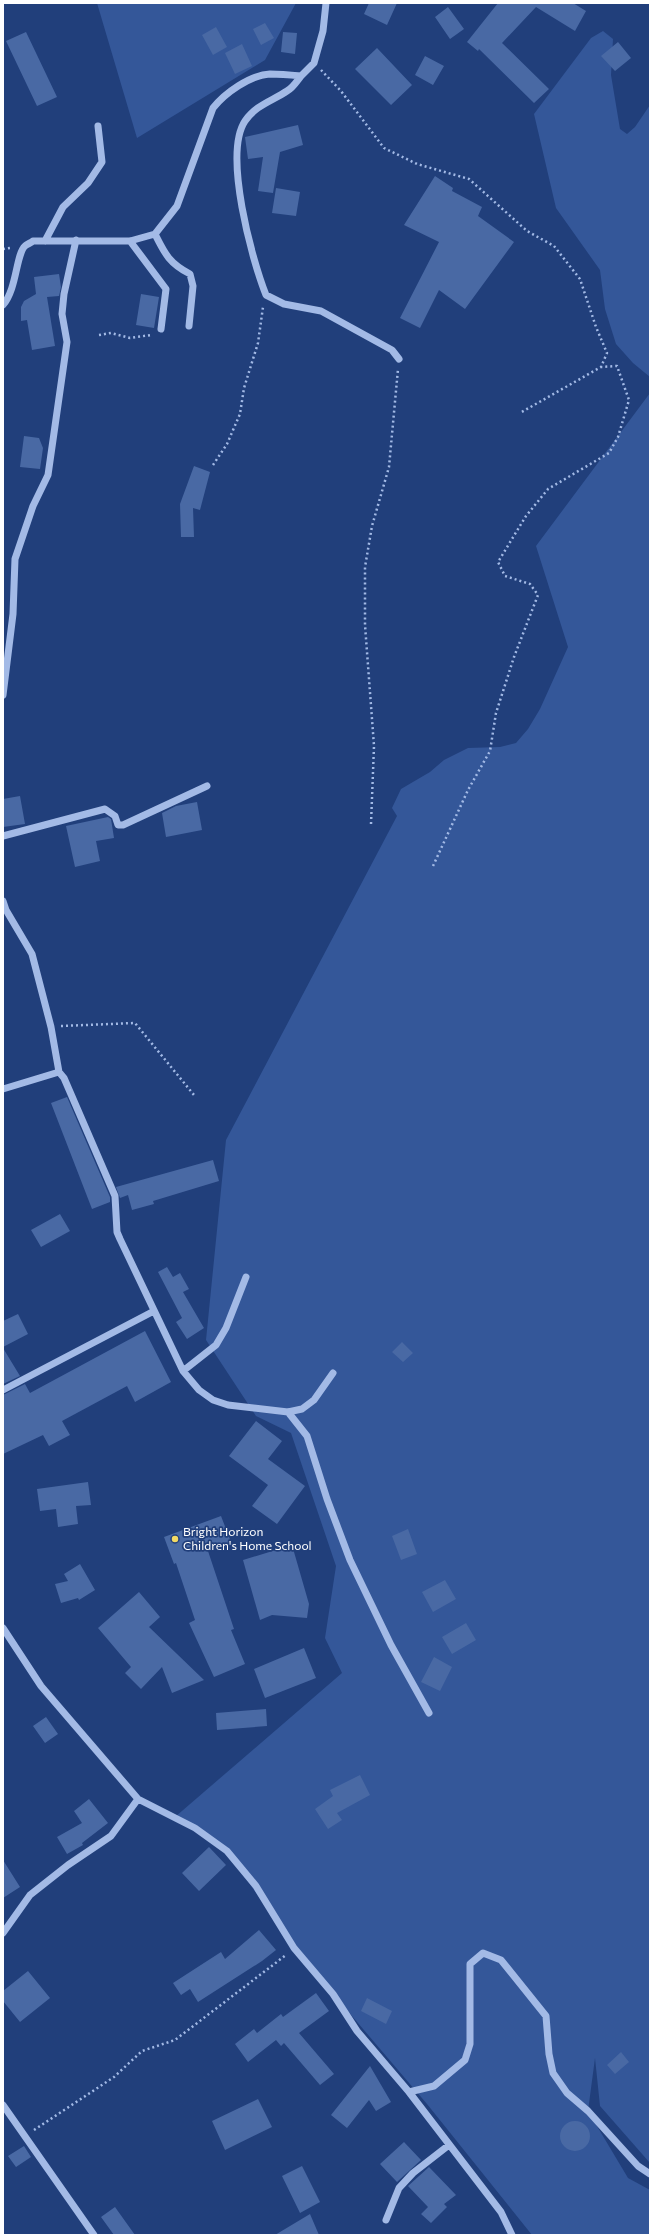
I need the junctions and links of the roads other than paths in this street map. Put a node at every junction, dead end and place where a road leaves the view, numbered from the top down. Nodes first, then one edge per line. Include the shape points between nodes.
1 (326, 3) edge
2 (301, 76) junction
3 (98, 126) dead end
4 (155, 234) junction
5 (76, 240) junction
6 (46, 241) junction
7 (130, 241) junction
8 (3, 305) edge
9 (189, 326) dead end
10 (161, 329) road end
11 (399, 359) road end
12 (3, 695) edge
13 (207, 786) dead end
14 (3, 836) edge
15 (3, 901) edge
16 (58, 1072) junction
17 (3, 1089) edge
18 (246, 1277) dead end
19 (154, 1311) junction
20 (183, 1371) junction
21 (333, 1373) dead end
22 (3, 1390) edge
23 (288, 1412) junction
24 (3, 1628) edge
25 (429, 1713) dead end
26 (138, 1799) junction
27 (3, 1933) edge
28 (409, 2092) junction
29 (3, 2105) edge
30 (449, 2144) junction
31 (650, 2174) edge
32 (386, 2220) dead end
33 (94, 2235) edge
34 (512, 2235) edge

1 - 2 street via 323,31 314,63
2 - 4 street via 269,74 244,83 223,96 213,108 177,206
2 - 11 street via 288,91 255,109 244,122 239,137 238,161 243,215 256,271 266,295 284,304 321,311 392,350
3 - 6 street via 102,162 88,183 63,207
4 - 7 street
4 - 9 street via 166,256 175,266 190,274 193,286
5 - 6 street
5 - 7 street
5 - 12 street via 64,294 62,314 67,342 48,475 33,506 15,558 13,614
6 - 8 street via 33,241 20,253 12,289
7 - 10 street via 166,290
13 - 14 street via 123,826 118,825 115,816 105,809
15 - 16 street via 32,954 51,1027
16 - 17 street
16 - 19 street via 67,1084 114,1196 117,1232
18 - 20 street via 226,1328 216,1345
19 - 20 street
19 - 22 street
20 - 23 street via 199,1390 213,1400 228,1405
21 - 23 street via 314,1400 302,1409
23 - 25 street via 307,1436 350,1560 391,1645
24 - 26 street via 41,1686
26 - 27 street via 111,1836 30,1895
26 - 28 street via 195,1828 227,1851 256,1886 294,1948 333,1994 357,2031
28 - 30 street
28 - 31 street via 434,2086 465,2060 470,2044 470,1964 483,1953 502,1960 546,2016 553,2073 567,2093 588,2111 638,2166
29 - 33 street
30 - 32 street via 413,2173 400,2188
30 - 34 street via 501,2212

